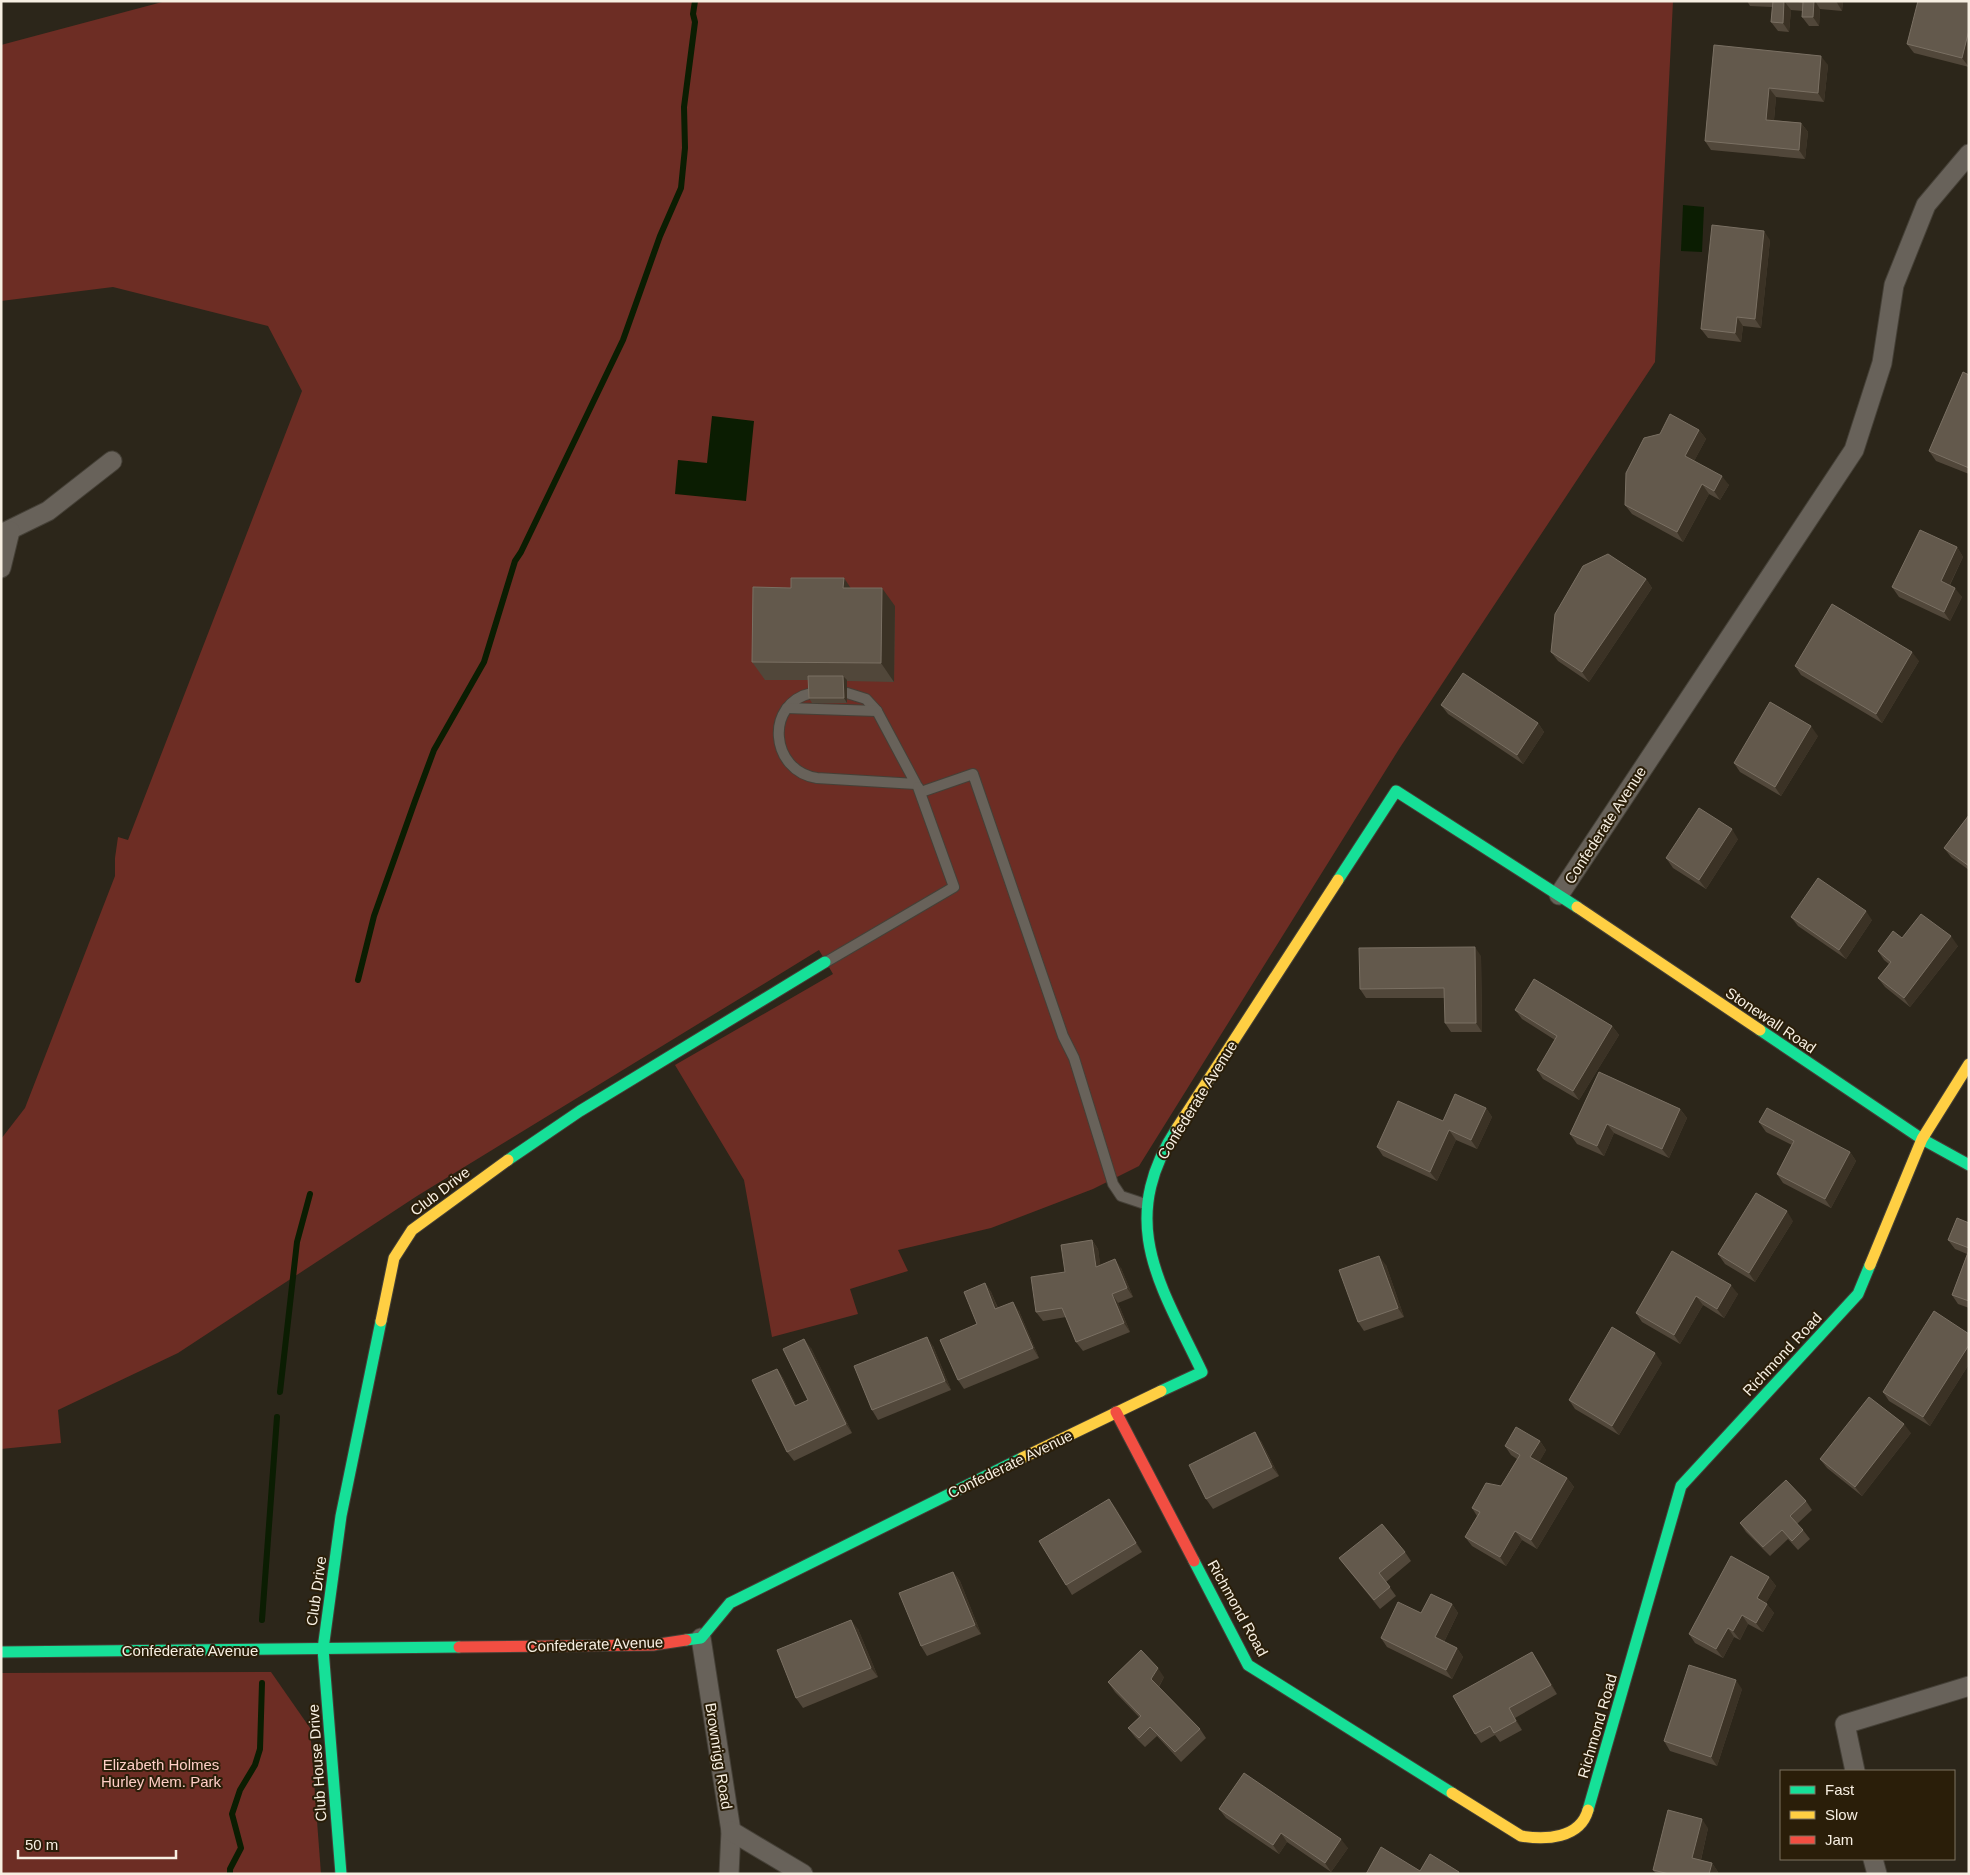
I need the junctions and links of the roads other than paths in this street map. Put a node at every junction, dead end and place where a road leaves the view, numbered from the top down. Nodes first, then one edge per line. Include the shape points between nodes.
1 (1969, 154) edge
2 (112, 461) dead end
3 (6, 532) edge
4 (1, 568) edge
5 (812, 693) edge
6 (847, 693) dead end
7 (787, 708) junction
8 (877, 711) junction
9 (918, 788) junction
10 (1559, 895) junction
11 (825, 962) joint
12 (1969, 1064) edge
13 (1922, 1139) junction
14 (1969, 1165) edge
15 (1145, 1204) junction
16 (1116, 1412) junction
17 (701, 1638) junction
18 (323, 1649) junction
19 (1, 1652) edge
20 (1969, 1686) edge
21 (1855, 1770) edge
22 (731, 1831) junction
23 (1873, 1860) edge
24 (341, 1874) edge
25 (729, 1874) edge
26 (803, 1874) edge
27 (1877, 1874) edge

1 - 10 street, Confederate Avenue via 1926,205 1894,286 1882,363 1854,450
2 - 3 street via 48,511
3 - 4 street
5 - 7 lane via 798,698
6 - 8 lane via 866,699
7 - 8 lane
7 - 9 lane via 778,726 781,751 791,766 802,774
8 - 9 lane
9 - 11 lane via 954,887
9 - 15 lane via 973,774 1063,1036 1074,1058 1113,1184 1121,1196
10 - 13 street, Stonewall Road
10 - 15 street, Confederate Avenue via 1396,791 1162,1153 1150,1180
11 - 18 street, Club Drive via 580,1111 412,1230 394,1258 364,1399 341,1516
12 - 13 street, Richmond Road
13 - 14 street, Stonewall Road
13 - 16 street, Richmond Road via 1858,1294 1681,1486 1586,1819 1570,1834 1543,1840 1521,1836 1248,1665
15 - 16 street, Confederate Avenue via 1149,1254 1202,1372
16 - 17 street, Confederate Avenue via 730,1603
17 - 18 street, Confederate Avenue via 653,1645
17 - 22 street, Brownrigg Road
18 - 19 street, Confederate Avenue
18 - 24 street, Club House Drive
20 - 21 street via 1845,1724
22 - 25 street, Brownrigg Road
22 - 26 street
23 - 27 street

